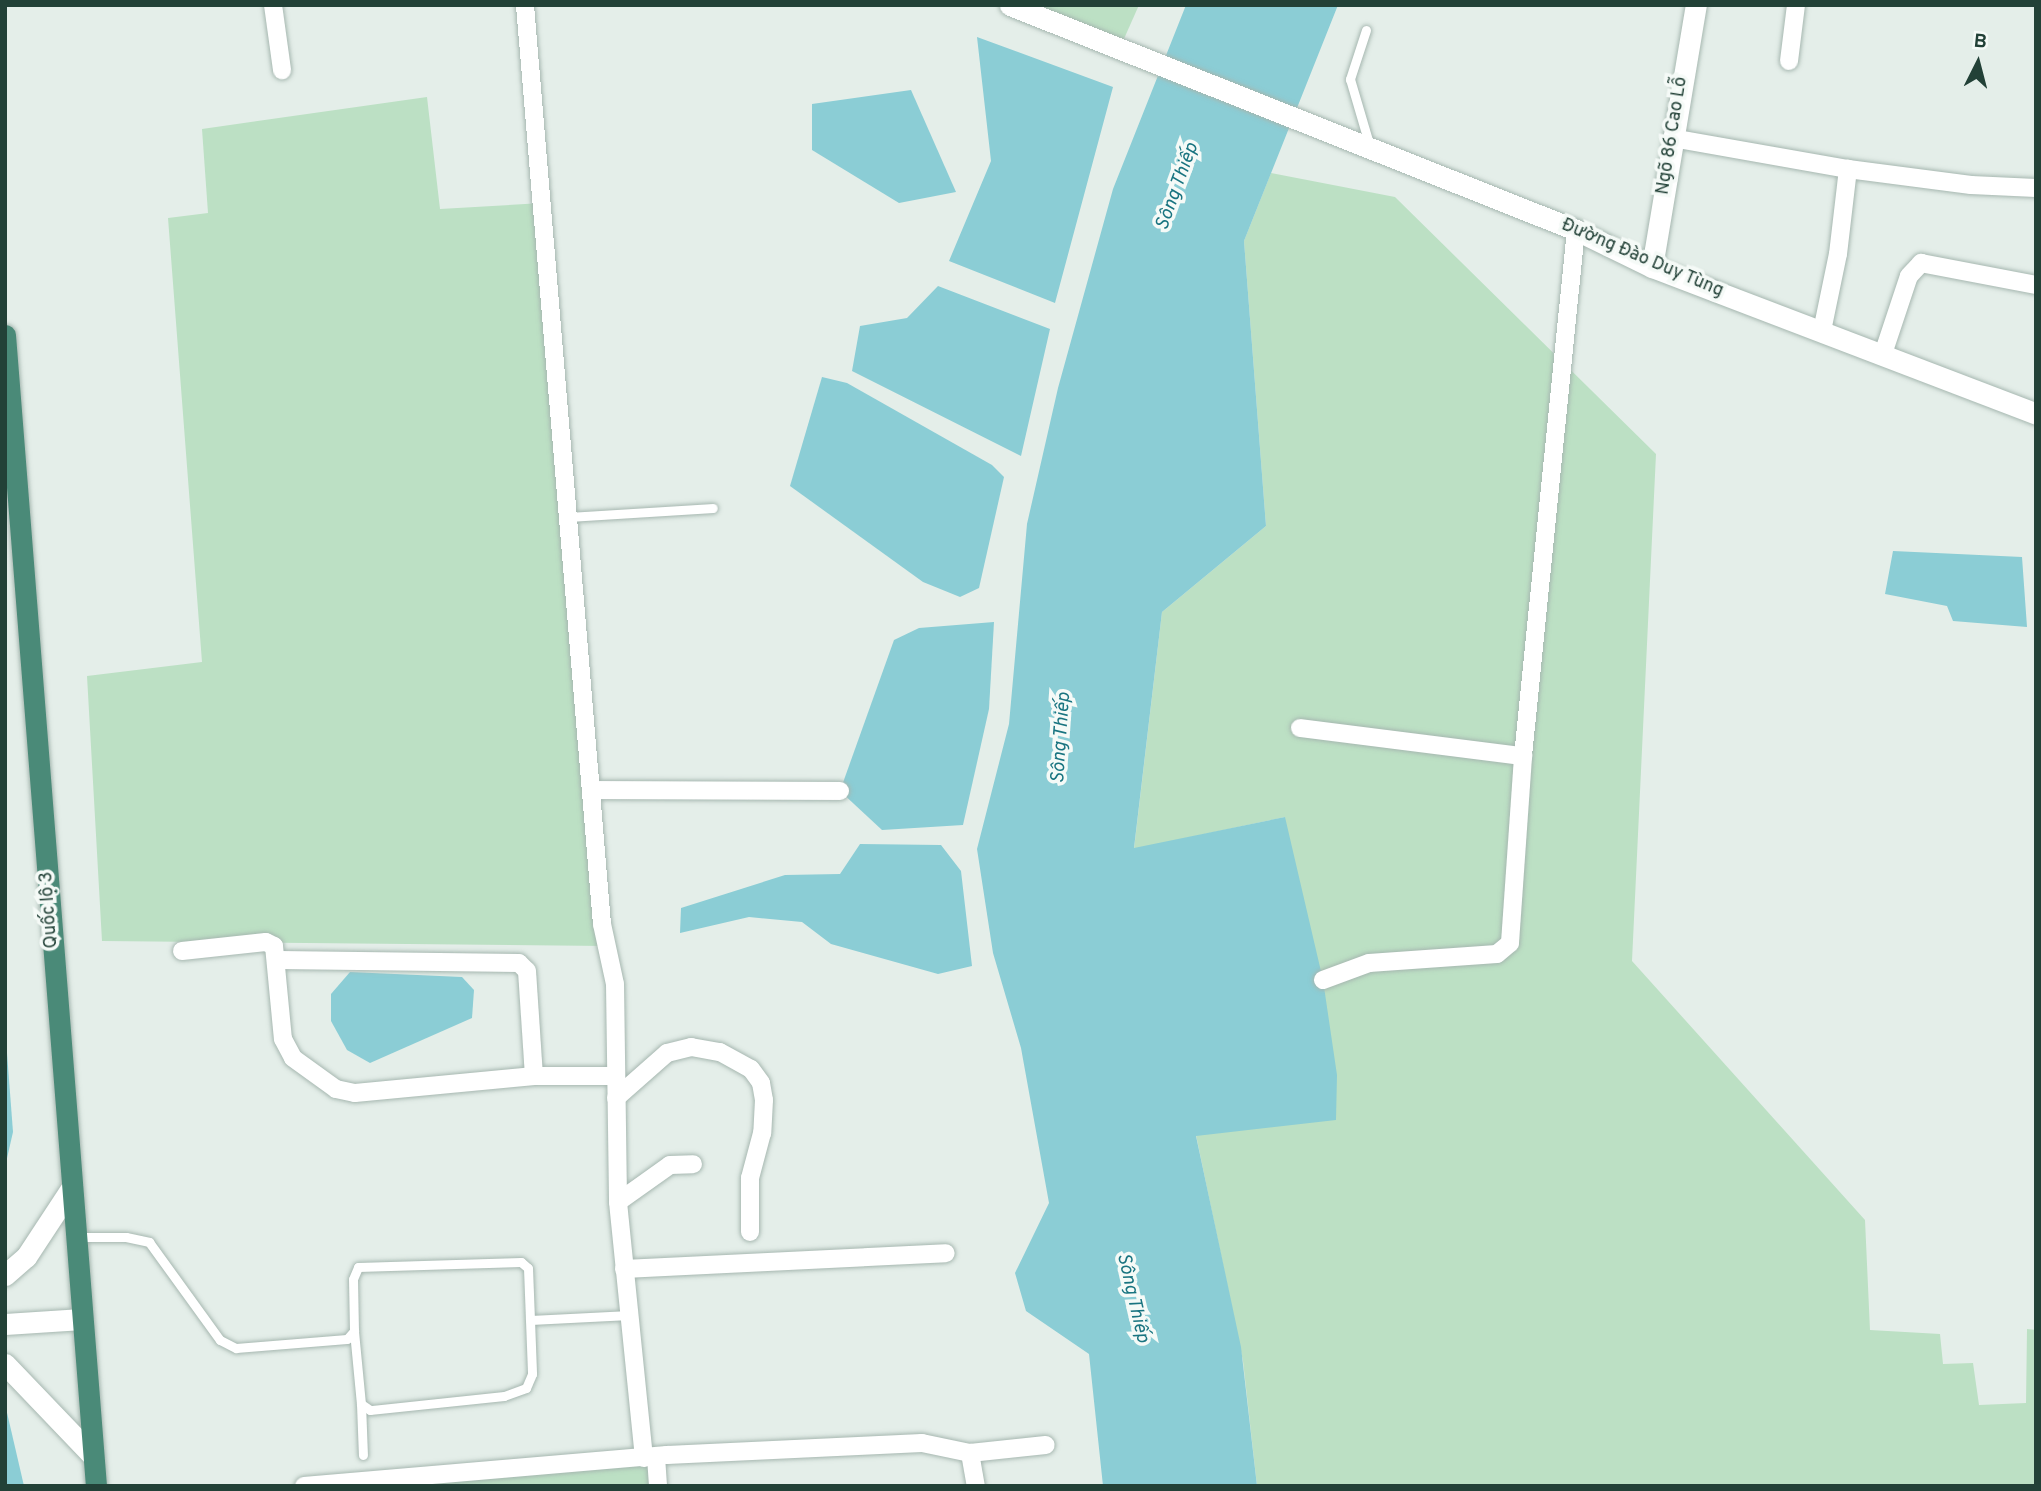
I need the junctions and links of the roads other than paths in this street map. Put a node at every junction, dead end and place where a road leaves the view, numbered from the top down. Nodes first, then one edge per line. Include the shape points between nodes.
1 (273, 5) edge
2 (525, 5) edge
3 (1010, 5) edge
4 (1696, 5) edge
5 (1796, 5) edge
6 (1366, 30) dead end
7 (1789, 61) dead end
8 (282, 70) dead end
9 (1672, 138) junction
10 (1371, 152) junction
11 (1848, 169) junction
12 (2036, 188) edge
13 (1576, 230) junction
14 (1652, 267) junction
15 (2036, 285) edge
16 (1822, 331) junction
17 (5, 335) edge
18 (1882, 354) junction
19 (2036, 414) edge
20 (713, 508) dead end
21 (569, 517) junction
22 (1300, 729) dead end
23 (1523, 756) junction
24 (593, 790) junction
25 (839, 792) dead end
26 (182, 951) dead end
27 (279, 960) junction
28 (1323, 980) dead end
29 (534, 1076) junction
30 (616, 1076) junction
31 (616, 1098) junction
32 (693, 1164) dead end
33 (72, 1186) junction
34 (618, 1202) junction
35 (750, 1232) dead end
36 (75, 1237) junction
37 (946, 1254) dead end
38 (624, 1269) junction
39 (5, 1275) edge
40 (630, 1315) junction
41 (82, 1319) junction
42 (530, 1320) junction
43 (5, 1324) edge
44 (354, 1331) junction
45 (5, 1364) edge
46 (361, 1404) junction
47 (1046, 1445) dead end
48 (970, 1453) junction
49 (92, 1455) junction
50 (363, 1455) dead end
51 (650, 1457) junction
52 (96, 1486) edge
53 (304, 1486) edge
54 (658, 1486) edge
55 (976, 1486) edge

1 - 8 street
2 - 21 street
3 - 10 street, Đường Đào Duy Tùng
4 - 9 street, Ngõ 86 Cao Lỗ
5 - 7 street
6 - 10 lane via 1350,79
9 - 11 street
9 - 14 street, Ngõ 86 Cao Lỗ
10 - 13 street, Đường Đào Duy Tùng
11 - 12 street via 1971,185
11 - 16 street
13 - 14 street, Đường Đào Duy Tùng
13 - 23 street
14 - 16 street, Đường Đào Duy Tùng
15 - 18 street via 1921,264 1909,276
16 - 18 street, Đường Đào Duy Tùng
17 - 33 highway, Quốc lộ 3
18 - 19 street, Đường Đào Duy Tùng
20 - 21 lane
21 - 24 street
22 - 23 street
23 - 28 street via 1510,943 1497,954 1369,963
24 - 25 street
24 - 30 street via 602,924 615,984
26 - 27 street via 266,943 274,946
27 - 29 street via 283,1039 299,1064 336,1089 355,1093
27 - 29 street via 519,963 527,971
29 - 30 street
30 - 31 street
31 - 34 street
31 - 35 street via 667,1053 691,1047 720,1052 751,1069 761,1083 764,1100 762,1133 750,1178
32 - 34 street via 670,1165
33 - 36 highway, Quốc lộ 3
33 - 39 street via 26,1257
34 - 38 street
36 - 41 highway, Quốc lộ 3
36 - 44 lane via 127,1237 149,1242 220,1340 236,1348 346,1339
37 - 38 street
38 - 40 street
40 - 42 lane
40 - 51 street
41 - 43 street
41 - 49 highway, Quốc lộ 3
42 - 44 lane via 528,1268 521,1262 358,1267 353,1279
42 - 46 lane via 532,1374 526,1388 504,1396 369,1410
44 - 46 lane
45 - 49 street
46 - 50 lane
47 - 48 street
48 - 51 street via 922,1443
48 - 55 street
49 - 52 highway, Quốc lộ 3
51 - 53 street
51 - 54 street

